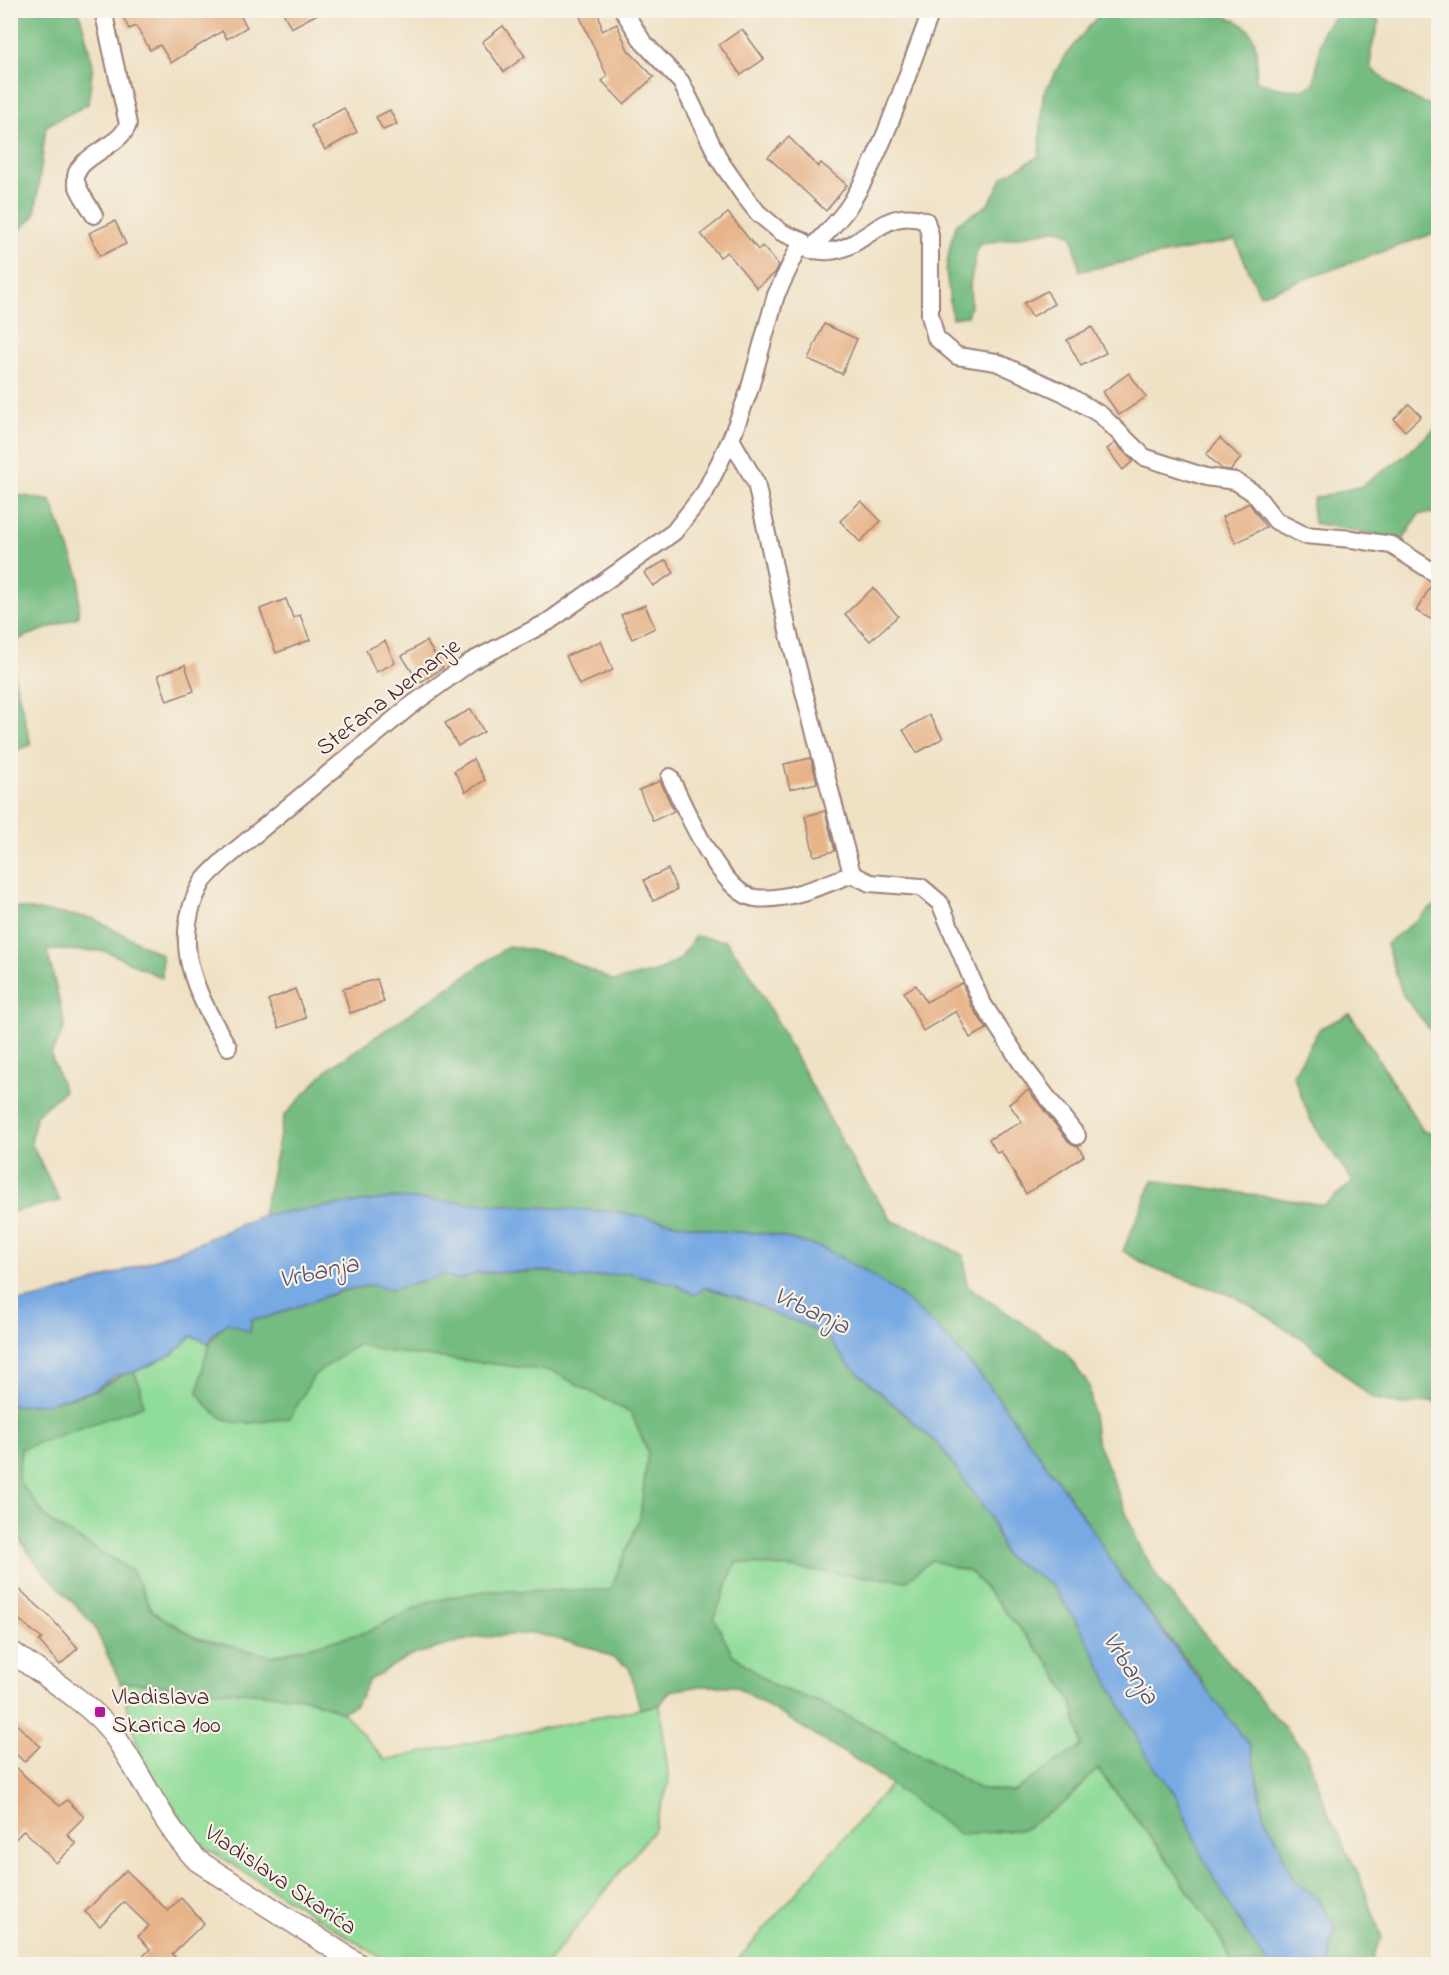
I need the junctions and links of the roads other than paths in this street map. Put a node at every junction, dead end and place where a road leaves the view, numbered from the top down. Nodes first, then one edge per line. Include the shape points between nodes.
1 (103, 10) edge
2 (622, 10) edge
3 (932, 10) edge
4 (94, 215) dead end
5 (807, 245) junction
6 (731, 439) junction
7 (1438, 575) edge
8 (670, 777) dead end
9 (852, 874) junction
10 (228, 1047) dead end
11 (1077, 1136) dead end
12 (10, 1651) edge
13 (358, 1965) edge

1 - 4 street via 128,124 118,141 85,160 78,172 76,181
2 - 5 street via 643,42 681,82 720,161 748,201 782,232
3 - 5 street, Stefana Nemanje via 863,182 851,203
5 - 6 street, Stefana Nemanje via 776,295
5 - 7 street via 831,251 895,217 926,221 930,235 930,315 936,339 957,356 996,362 1064,393 1101,415 1144,457 1206,477 1235,481 1254,493 1276,520 1304,535 1391,545
6 - 9 street via 756,483 788,631
6 - 10 street, Stefana Nemanje via 705,492 674,532 548,622 472,661 409,707 202,882 186,927 189,966
8 - 9 street via 706,849 736,891 754,898 804,893
9 - 11 street via 870,883 921,887 940,903 981,1001 1024,1067
12 - 13 street, Vladislava Skarića via 110,1729 181,1844 198,1861

